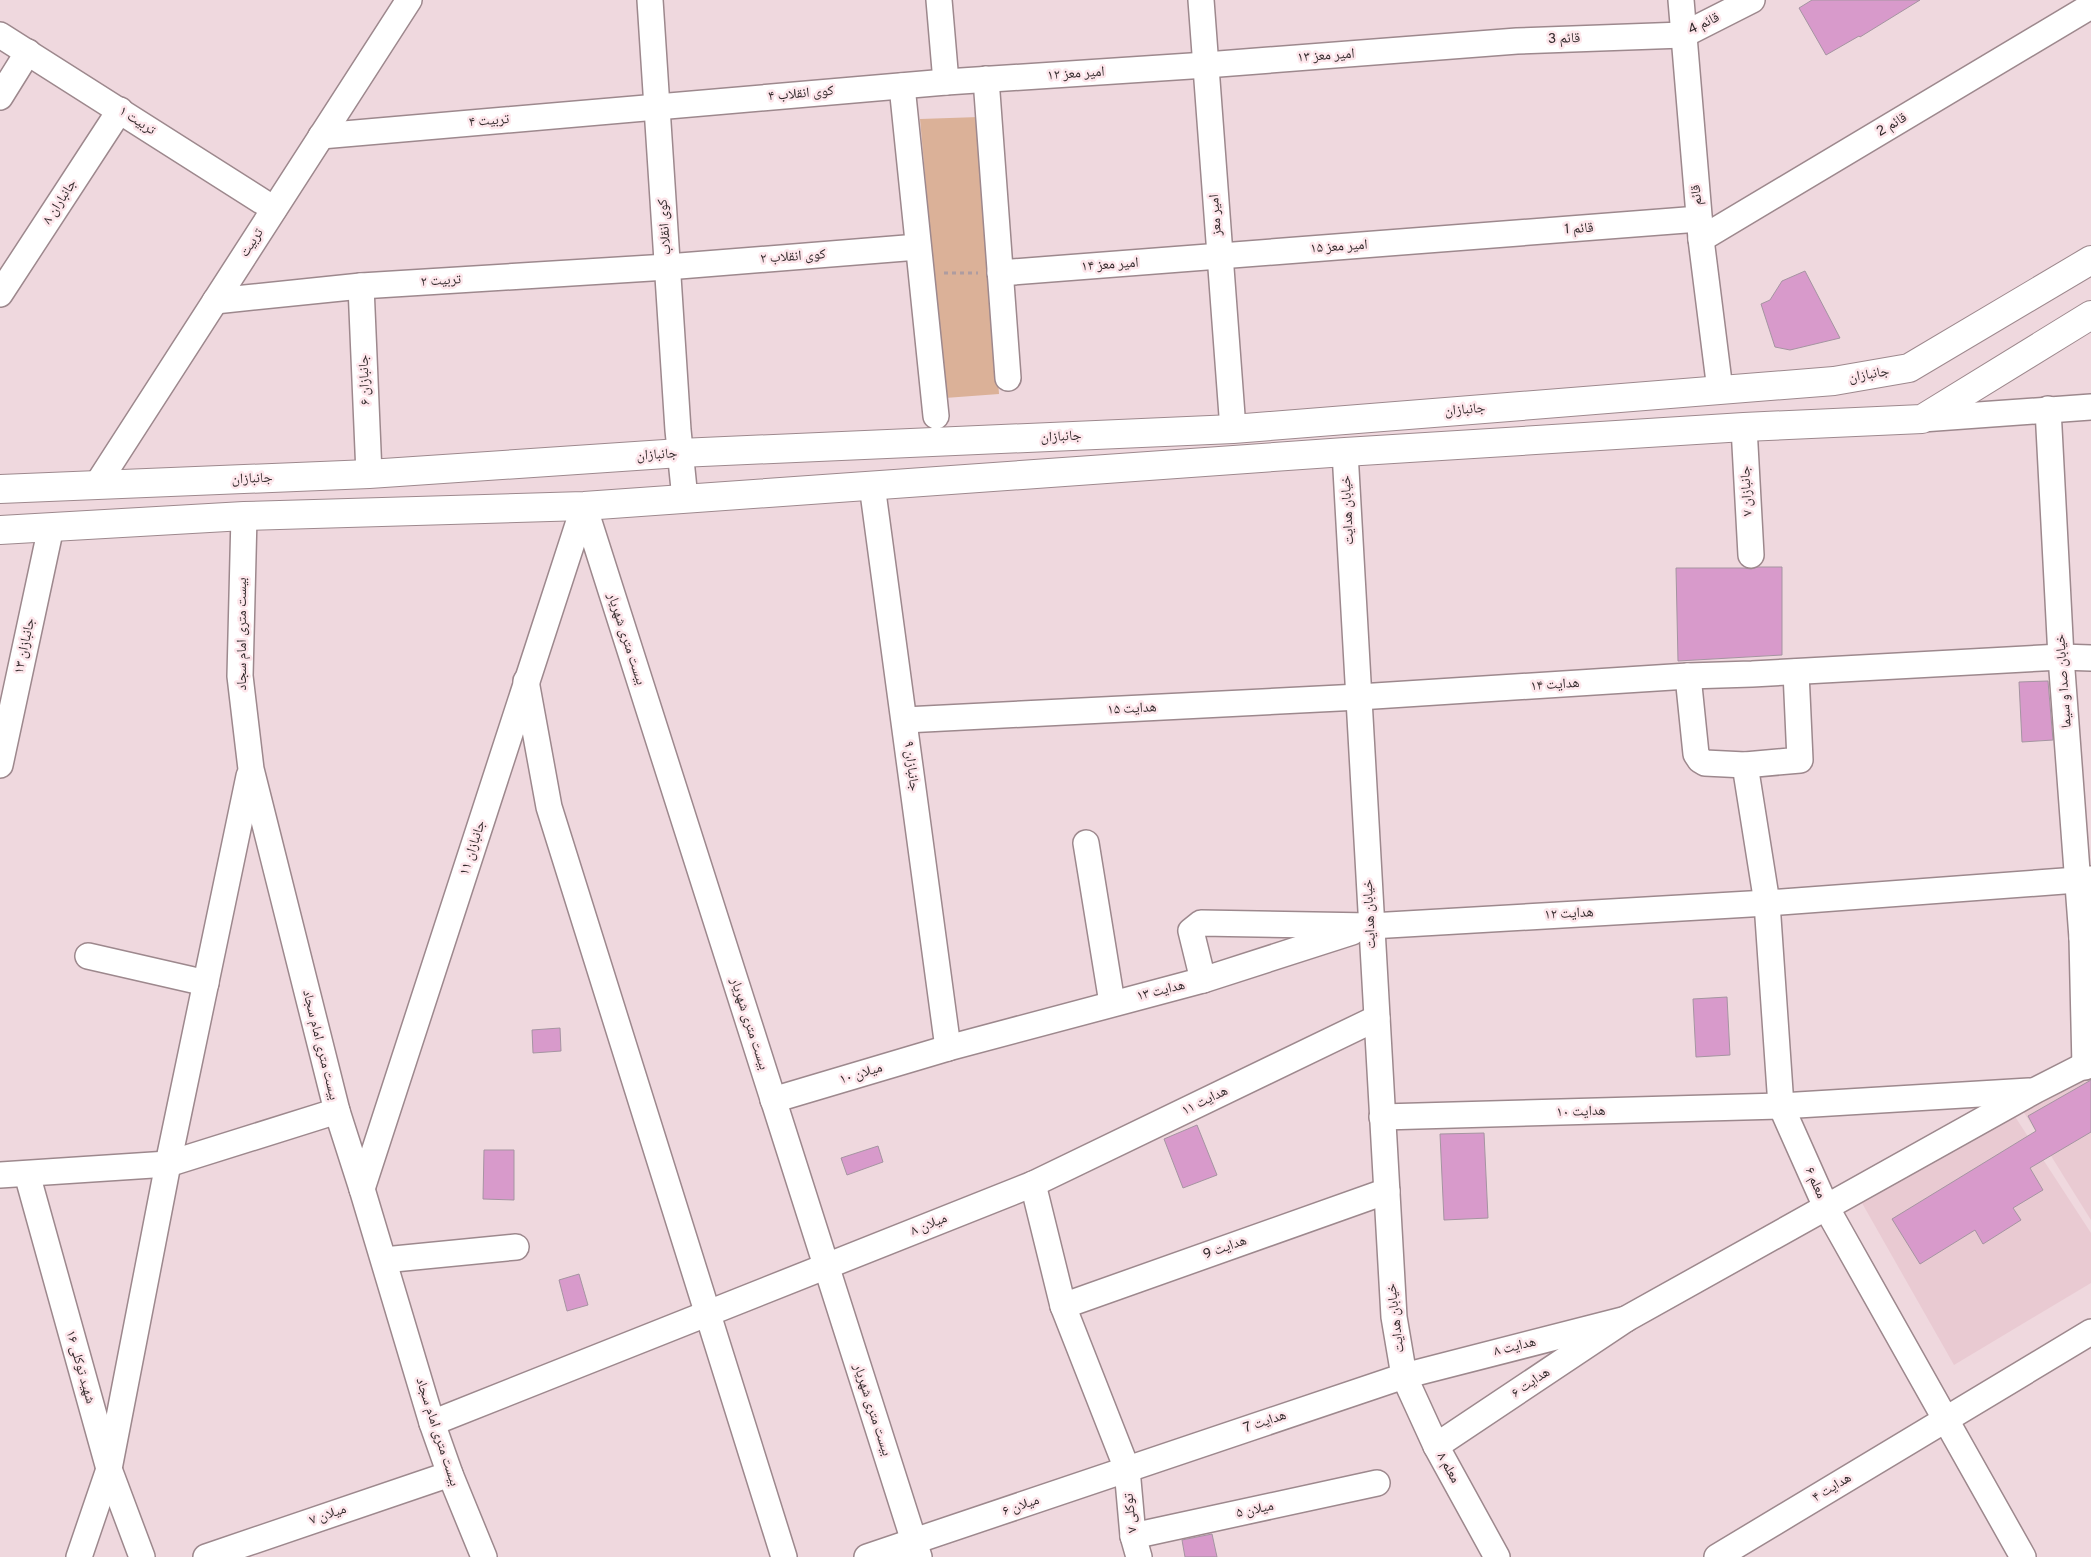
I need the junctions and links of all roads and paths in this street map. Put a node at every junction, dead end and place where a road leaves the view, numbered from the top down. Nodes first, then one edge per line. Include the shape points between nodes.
1 (409, 0) edge
2 (650, 0) edge
3 (939, 0) edge
4 (1202, 0) edge
5 (1681, 0) edge
6 (1752, 0) edge
7 (2087, 9) edge
8 (0, 34) edge
9 (1683, 35) junction
10 (1446, 47) joint
11 (28, 52) junction
12 (1206, 65) junction
13 (986, 79) junction
14 (946, 82) junction
15 (902, 86) junction
16 (0, 97) edge
17 (657, 106) junction
18 (120, 110) junction
19 (321, 136) junction
20 (274, 209) junction
21 (1700, 229) junction
22 (1459, 238) joint
23 (918, 247) junction
24 (1219, 257) junction
25 (2091, 260) edge
26 (667, 267) junction
27 (921, 273) junction
28 (1000, 273) junction
29 (361, 286) junction
30 (0, 294) edge
31 (215, 301) junction
32 (2091, 315) edge
33 (1008, 378) dead end
34 (1720, 390) junction
35 (2091, 407) edge
36 (2048, 409) junction
37 (936, 416) dead end
38 (1922, 419) junction
39 (1744, 427) junction
40 (1233, 429) junction
41 (1345, 452) junction
42 (680, 453) junction
43 (369, 474) junction
44 (872, 485) junction
45 (96, 486) junction
46 (0, 489) edge
47 (685, 499) junction
48 (584, 506) junction
49 (244, 516) junction
50 (51, 527) junction
51 (0, 530) edge
52 (1751, 555) dead end
53 (2061, 657) junction
54 (2091, 658) edge
55 (1796, 672) junction
56 (1688, 676) junction
57 (526, 681) junction
58 (1359, 697) junction
59 (905, 720) junction
60 (0, 764) edge
61 (1745, 765) junction
62 (251, 769) junction
63 (1086, 843) dead end
64 (2085, 879) edge
65 (1767, 903) junction
66 (1371, 926) junction
67 (2087, 944) edge
68 (88, 956) dead end
69 (1203, 980) junction
70 (206, 983) junction
71 (1112, 1003) junction
72 (1377, 1018) junction
73 (948, 1048) junction
74 (2088, 1065) edge
75 (2036, 1090) junction
76 (773, 1100) junction
77 (1781, 1106) junction
78 (337, 1111) junction
79 (1382, 1117) junction
80 (168, 1164) junction
81 (27, 1174) junction
82 (0, 1175) edge
83 (1032, 1184) junction
84 (362, 1189) junction
85 (1386, 1191) junction
86 (1826, 1207) junction
87 (516, 1247) dead end
88 (384, 1260) junction
89 (826, 1266) junction
90 (1063, 1306) junction
91 (708, 1313) junction
92 (1626, 1319) junction
93 (2091, 1332) edge
94 (1404, 1376) junction
95 (1946, 1420) junction
96 (432, 1422) junction
97 (1436, 1446) junction
98 (109, 1469) junction
99 (1127, 1469) junction
100 (450, 1474) junction
101 (1377, 1483) dead end
102 (1136, 1547) edge
103 (917, 1550) edge
104 (79, 1557) edge
105 (142, 1557) edge
106 (206, 1557) edge
107 (484, 1557) edge
108 (784, 1557) edge
109 (867, 1557) edge
110 (1496, 1557) edge
111 (1717, 1557) edge
112 (2023, 1557) edge

1 - 19 street, تربیت
2 - 17 street, کوی انقلاب
3 - 14 street
4 - 12 street, امیر معز
5 - 9 street, قائم
6 - 9 street, قائم 4
7 - 21 street, قائم 2
8 - 11 street, تربیت ۱
9 - 10 street, قائم 3
9 - 21 street, قائم
10 - 12 street, امیر معز ۱۳
11 - 16 street
11 - 18 street, تربیت ۱
12 - 13 street, امیر معز ۱۲
12 - 24 street, امیر معز
13 - 14 street, امیر معز ۱۲
13 - 28 street
14 - 15 street, کوی انقلاب ۴
15 - 17 street, کوی انقلاب ۴
15 - 23 street
17 - 19 street, تربیت ۴
17 - 26 street, کوی انقلاب
18 - 20 street, تربیت ۱
18 - 30 street, جانباران ۸
19 - 20 street, تربیت
20 - 31 street, تربیت
21 - 22 street, قائم 1
21 - 34 street, قائم
22 - 24 street, امیر معز ۱۵
23 - 26 street, کوی انقلاب ۲
23 - 27 street
24 - 28 street, امیر معز ۱۴
24 - 40 street, امیر معز
25 - 34 main road, جانبازان via 1909,368 1834,381
26 - 29 street, تربیت ۲
26 - 42 street, کوی انقلاب
27 - 28 path
27 - 37 street
28 - 33 street
29 - 31 street, تربیت ۲
29 - 43 street, جانبازان ۶
31 - 45 street, تربیت
32 - 38 main road
34 - 40 main road, جانبازان
35 - 36 street
36 - 38 street
36 - 53 street, خیابان صدا و سیما
38 - 39 main road
39 - 41 main road
39 - 52 street, جانبازان ۷
40 - 42 main road, جانبازان
41 - 44 main road
41 - 58 street, خیابان هدایت
42 - 43 main road, جانبازان
42 - 47 street, کوی انقلاب
43 - 45 main road, جانبازان
44 - 47 main road
44 - 59 street, جانبازان ۹
45 - 46 main road, جانبازان
47 - 48 main road
48 - 49 main road
48 - 57 street, جانبازان ۱۱
48 - 76 street, بیست متری شهریار
49 - 50 main road
49 - 62 street, بیست متری امام سجاد via 240,676
50 - 51 main road
50 - 60 street, جانبازان ۱۳
53 - 54 street, هدایت ۱۴
53 - 55 street, هدایت ۱۴
53 - 64 street, خیابان صدا و سیما
55 - 56 street, هدایت ۱۴
55 - 61 street via 1800,760
56 - 58 street, هدایت ۱۴
56 - 61 street via 1696,754 1705,762
57 - 84 street, جانبازان ۱۱
57 - 91 street via 549,807
58 - 59 street, هدایت ۱۵
58 - 66 street, خیابان هدایت
59 - 73 street, جانبازان ۹
61 - 65 street, معلم ۶
62 - 70 street
62 - 78 street, بیست متری امام سجاد
63 - 71 street
64 - 65 street, هدایت ۱۲
64 - 67 street, خیابان صدا و سیما
65 - 66 street, هدایت ۱۲
65 - 77 street, معلم ۶
66 - 69 street, هدایت ۱۳
66 - 69 street via 1200,923 1191,930
66 - 72 street, خیابان هدایت
67 - 74 street, خیابان صدا و سیما
68 - 70 street
69 - 71 street, هدایت ۱۳
70 - 80 street
71 - 73 street, هدایت ۱۳
72 - 79 street, خیابان هدایت
72 - 83 street, هدایت ۱۱
73 - 76 street, میلان ۱۰
74 - 75 street
75 - 77 street, هدایت ۱۰
75 - 86 street
76 - 89 street, بیست متری شهریار
77 - 79 street, هدایت ۱۰
77 - 86 street, معلم ۶
78 - 80 street
78 - 84 street, بیست متری امام سجاد
79 - 85 street, خیابان هدایت
80 - 81 street
80 - 98 street
81 - 82 street
81 - 98 street, شهید توکلی ۱۶
83 - 89 street, میلان ۸
83 - 90 street, توکلی ۷
84 - 88 street, بیست متری امام سجاد
85 - 90 street, هدایت 9
85 - 94 street, خیابان هدایت via 1394,1316
86 - 92 street
86 - 95 street, معلم ۶
87 - 88 street
88 - 96 street, بیست متری امام سجاد
89 - 91 street, میلان ۸
89 - 103 street, بیست متری شهریار
90 - 99 street, توکلی ۷
91 - 96 street, میلان ۸
91 - 108 street
92 - 94 street, هدایت ۸
92 - 97 street, هدایت ۶
93 - 95 street, هدایت ۴
94 - 97 street, معلم ۸
94 - 99 street, هدایت 7
95 - 111 street, هدایت ۴
95 - 112 street, معلم ۶
96 - 100 street, بیست متری امام سجاد
97 - 110 street, معلم ۸
98 - 104 street
98 - 105 street, شهید توکلی ۱۶
99 - 102 street, توکلی ۷
99 - 103 street, میلان ۶
100 - 106 street, میلان ۷
100 - 107 street, بیست متری امام سجاد
101 - 102 street, میلان ۵
103 - 109 street, میلان ۶

